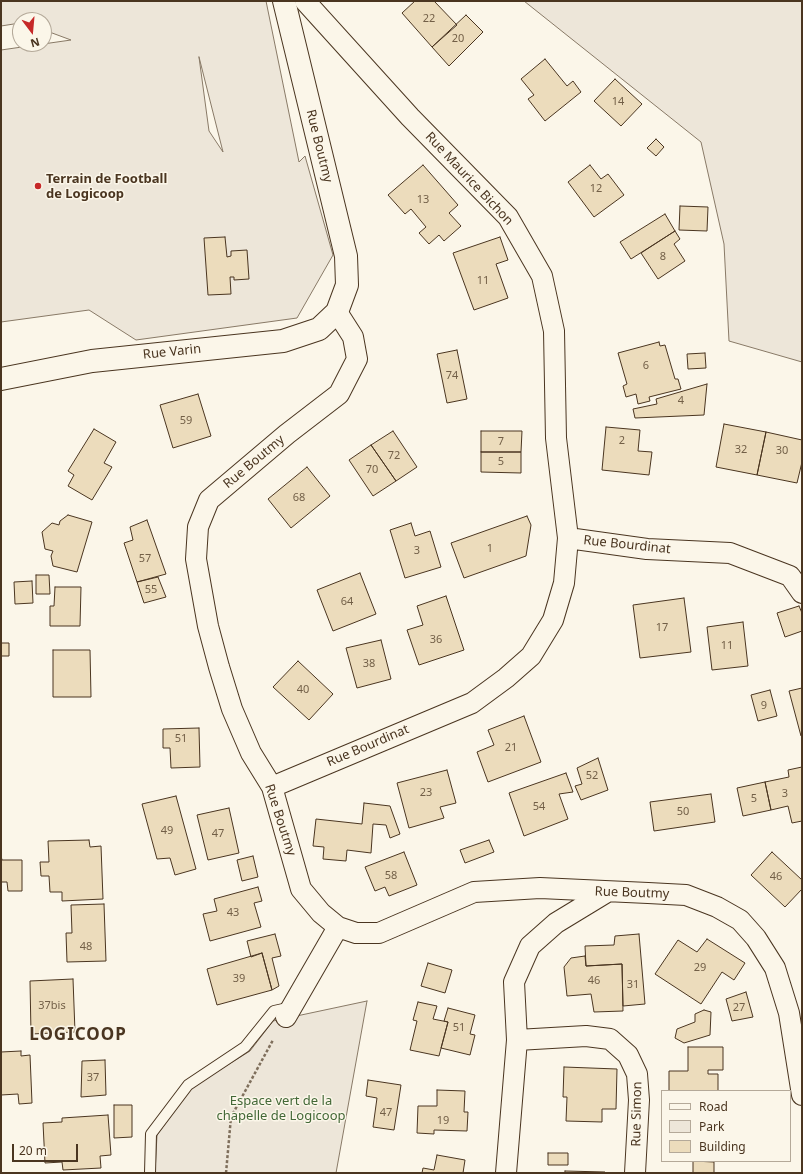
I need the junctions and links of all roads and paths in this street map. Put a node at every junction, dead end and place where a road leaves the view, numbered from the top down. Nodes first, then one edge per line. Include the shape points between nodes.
1 (284, 1) edge
2 (305, 1) edge
3 (337, 312) junction
4 (6, 379) edge
5 (568, 538) junction
6 (802, 593) edge
7 (272, 787) junction
8 (607, 892) junction
9 (338, 927) junction
10 (289, 1012) junction
11 (517, 1040) junction
12 (801, 1073) edge
13 (802, 1095) edge
14 (150, 1173) edge
15 (226, 1173) edge
16 (506, 1173) edge
17 (635, 1173) edge

1 - 3 street, Rue Boutmy via 346,256 347,285
2 - 5 street, Rue Maurice Bichon via 508,218 542,276 554,331 556,438
3 - 4 street, Rue Varin via 319,329 283,341 92,361
3 - 7 street, Rue Boutmy via 353,337 357,359 339,394 209,500 198,526 196,559 208,626 219,667 232,709 252,753
5 - 6 street, Rue Bourdinat via 647,549 730,553 790,576
5 - 7 street, Rue Bourdinat via 564,583 553,620 531,656 506,678 472,703
7 - 9 street, Rue Boutmy via 301,889 321,913
8 - 9 street, Rue Boutmy via 540,888 474,892 379,933 356,933
8 - 11 street via 556,923 530,946 514,982
8 - 12 street, Rue Boutmy via 686,895 740,920 756,938 775,968 789,1013
9 - 10 street
10 - 14 lane via 274,1011 245,1047 188,1085 151,1134
10 - 15 path via 231,1117
11 - 16 street
11 - 17 street, Rue Simon via 586,1036 610,1039 628,1054 638,1074
12 - 13 street, Rue Boutmy

